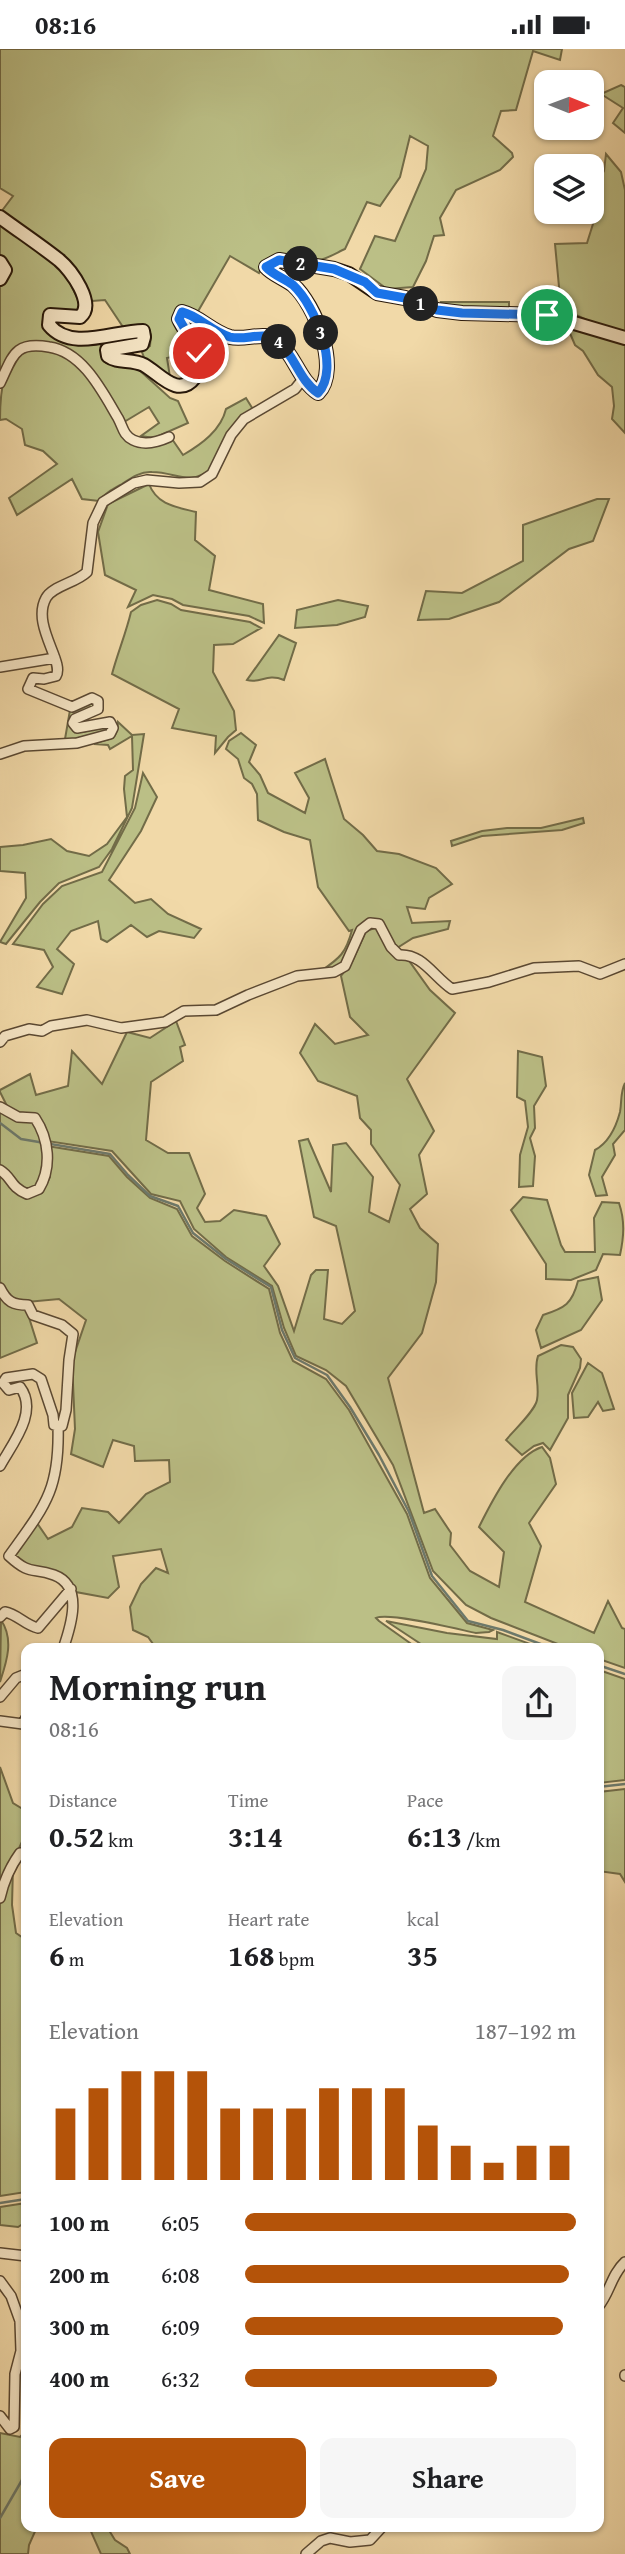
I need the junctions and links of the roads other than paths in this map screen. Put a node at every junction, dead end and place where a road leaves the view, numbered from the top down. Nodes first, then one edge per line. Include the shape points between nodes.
1 (0, 216) edge
2 (0, 262) edge
3 (0, 279) edge
4 (625, 338) edge
5 (303, 379) junction
6 (0, 383) edge
7 (169, 437) dead end
8 (55, 658) junction
9 (0, 667) edge
10 (0, 754) edge
11 (625, 964) edge
12 (0, 1042) edge
13 (0, 1107) edge
14 (0, 1170) edge
15 (0, 1288) edge
16 (58, 1426) junction
17 (0, 1466) edge
18 (71, 1589) junction
19 (0, 1617) edge
20 (65, 1643) edge
21 (21, 1676) edge
22 (0, 1696) edge
23 (0, 1721) edge
24 (21, 1724) edge
25 (21, 1853) edge
26 (0, 1898) edge
27 (0, 2253) edge
28 (21, 2255) edge
29 (625, 2262) edge
30 (0, 2281) edge
31 (604, 2299) edge
32 (0, 2416) edge
33 (377, 2532) edge
34 (306, 2554) edge

1 - 5 main road via 62,262 84,295 85,313 80,317 50,315 53,330 76,338 143,331 142,344 107,350 108,356 145,366 180,387 191,383 201,364 179,319 182,312 229,337 270,336 298,366
2 - 3 main road via 5,270
4 - 5 main road via 547,315 437,310 377,293 334,269 279,260 266,267 306,300 318,322 325,353 326,382 318,393
5 - 8 street via 295,389 244,419 212,474 200,482 147,480 103,502 93,523 87,572 46,597 46,638
6 - 7 street via 10,357 21,347 55,347 84,367 133,440 157,442
8 - 9 street
8 - 10 street via 56,676 33,678 28,689 72,707 92,698 98,701 98,709 73,723 78,728 110,722 110,734 77,743 24,745
11 - 12 street via 600,974 579,966 534,968 453,989 420,960 398,955 379,924 370,923 361,930 345,966 334,972 297,976 216,1010 184,1011 165,1022 121,1028 88,1020 42,1031 29,1029
13 - 14 street via 18,1117 35,1118 43,1130 47,1175 39,1189 27,1193 14,1189
15 - 16 street via 6,1300 28,1305 33,1315 74,1334 66,1410 62,1426
16 - 17 street via 41,1379 33,1374 6,1378 3,1383 9,1390 20,1387 26,1395 27,1415
16 - 18 street via 58,1461 51,1492 9,1556 24,1570 54,1575
18 - 19 street via 38,1628 12,1614 5,1612
18 - 20 street via 73,1620
21 - 22 street
23 - 24 street
25 - 26 street via 10,1866
27 - 28 street
29 - 31 street
30 - 32 street via 17,2309 21,2351 15,2374 14,2427 10,2429
33 - 34 street via 370,2540 321,2541

